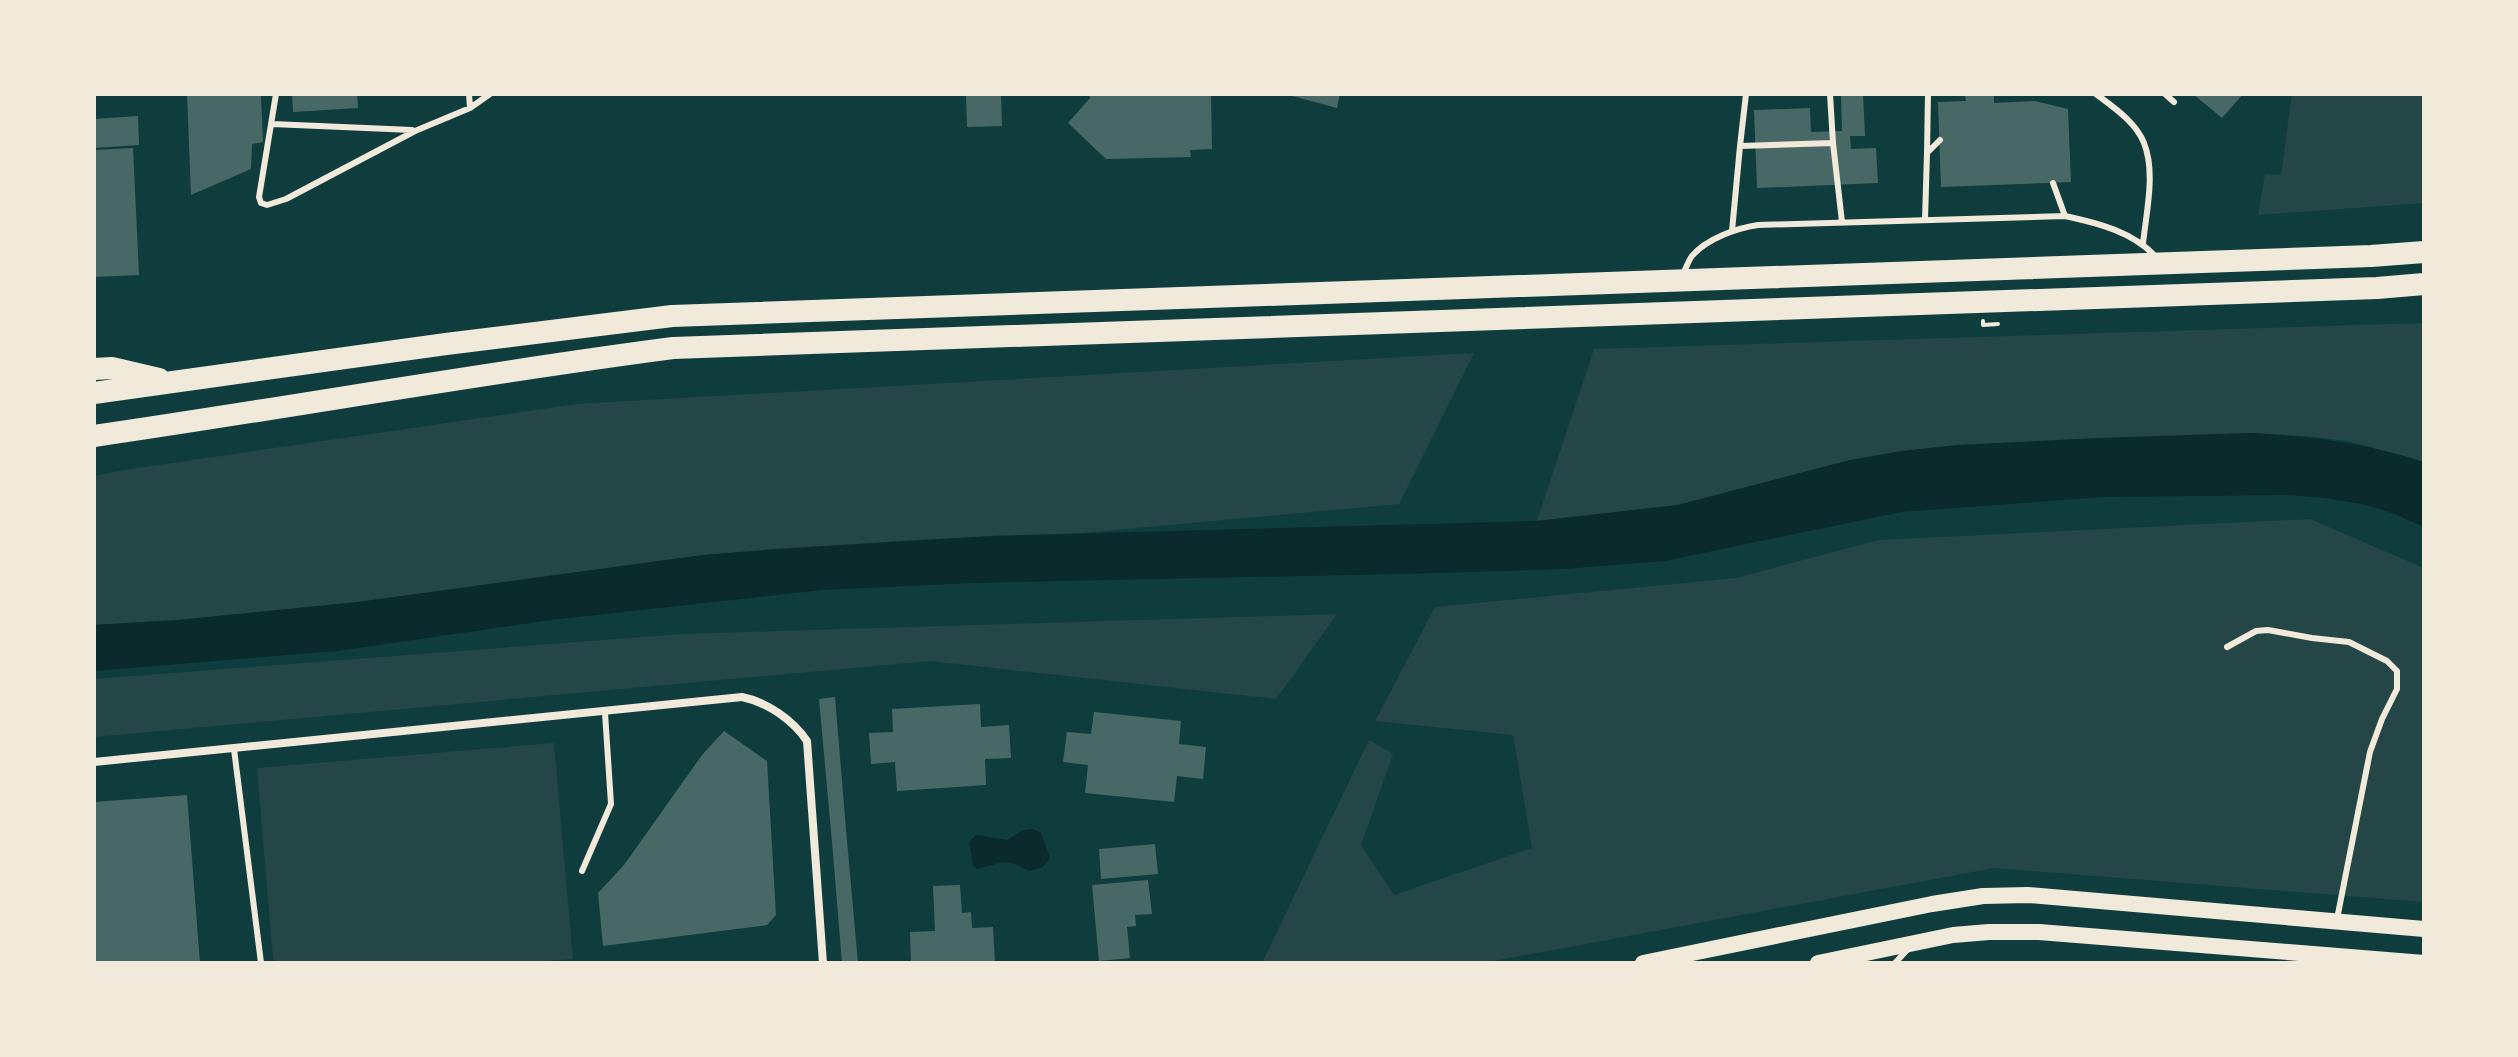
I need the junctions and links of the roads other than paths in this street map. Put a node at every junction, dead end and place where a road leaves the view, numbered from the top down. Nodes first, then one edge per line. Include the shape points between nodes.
1 (276, 94) edge
2 (469, 94) edge
3 (490, 94) edge
4 (1746, 94) edge
5 (1830, 94) edge
6 (1928, 94) edge
7 (2096, 94) edge
8 (2165, 94) edge
9 (2174, 102) dead end
10 (470, 108) junction
11 (272, 124) junction
12 (415, 131) junction
13 (1940, 140) dead end
14 (1833, 143) junction
15 (1740, 146) junction
16 (1927, 153) junction
17 (2053, 183) dead end
18 (2065, 216) junction
19 (1925, 220) junction
20 (1842, 222) junction
21 (1732, 231) junction
22 (2143, 244) junction
23 (2424, 252) edge
24 (2161, 264) junction
25 (1679, 281) junction
26 (2424, 284) edge
27 (94, 369) edge
28 (170, 382) junction
29 (94, 393) edge
30 (94, 436) edge
31 (2227, 647) dead end
32 (605, 713) junction
33 (234, 749) junction
34 (94, 762) edge
35 (582, 871) dead end
36 (2336, 923) junction
37 (2424, 929) edge
38 (1914, 944) junction
39 (261, 963) edge
40 (823, 963) edge
41 (1643, 963) edge
42 (1818, 963) edge
43 (1895, 963) edge
44 (2424, 963) edge

1 - 11 lane
2 - 10 lane
3 - 10 lane
4 - 15 lane
5 - 14 lane
6 - 16 lane
7 - 22 lane via 2118,110 2144,143 2148,172
8 - 9 lane
10 - 12 lane
11 - 12 lane
11 - 12 lane via 259,197 267,205
13 - 16 lane
14 - 15 lane
14 - 20 lane
15 - 21 lane
16 - 19 lane
17 - 18 lane
18 - 19 lane
18 - 22 lane via 2101,223
19 - 20 lane
20 - 21 lane
21 - 25 lane via 1692,256
22 - 24 lane
23 - 24 highway
24 - 25 highway
25 - 28 highway via 672,316
26 - 30 highway via 673,348
27 - 28 highway via 112,368
28 - 29 highway
31 - 36 lane via 2268,630 2349,642 2397,671 2397,689 2370,752
32 - 33 street
32 - 35 lane via 611,804
32 - 40 street via 742,697 797,726 807,741
33 - 34 street
33 - 39 lane
36 - 37 main road
36 - 41 main road via 2028,895 1983,896
38 - 42 main road
38 - 43 lane
38 - 44 main road via 1953,935 2039,932

